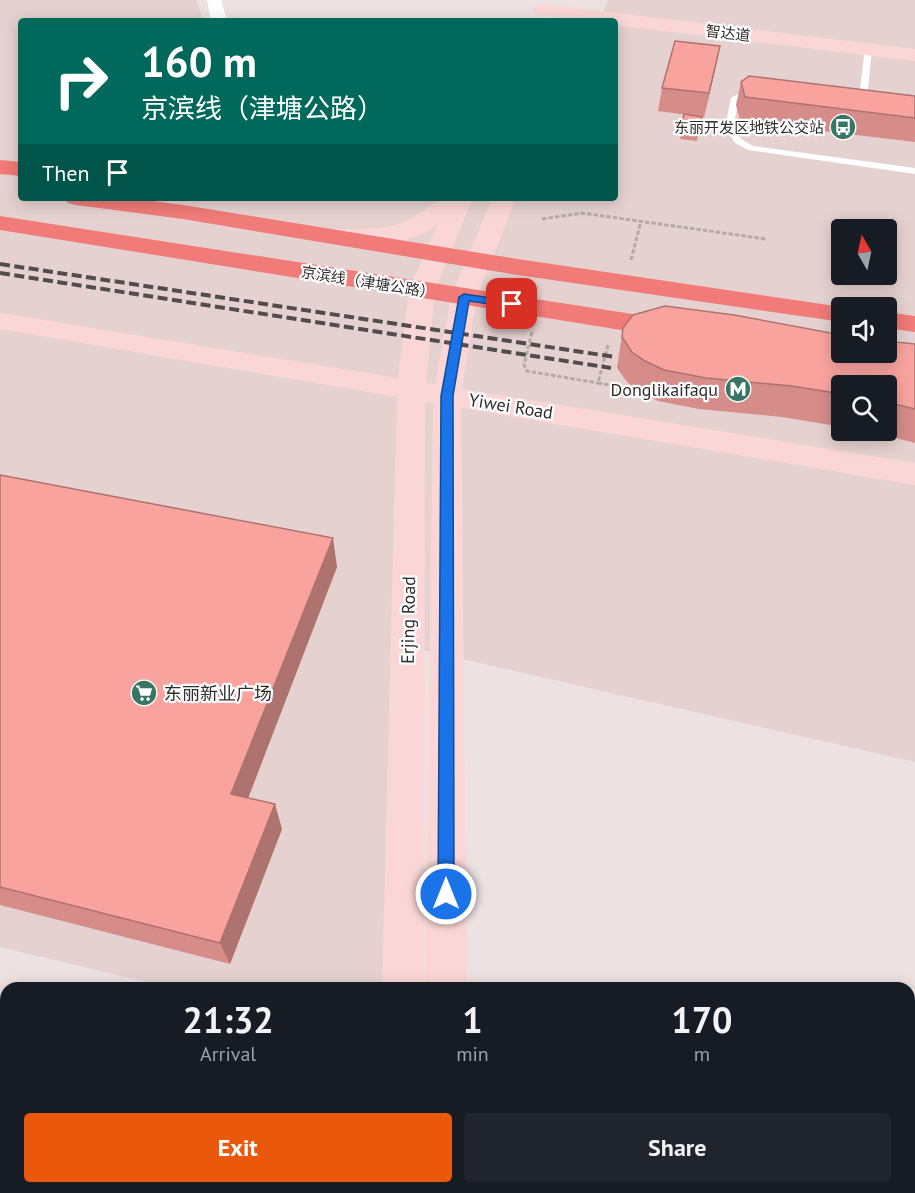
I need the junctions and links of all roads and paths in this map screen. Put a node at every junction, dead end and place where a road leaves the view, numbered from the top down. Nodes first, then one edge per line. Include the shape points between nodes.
1 (214, 0) edge
2 (596, 0) edge
3 (542, 9) edge
4 (577, 11) edge
5 (621, 14) junction
6 (218, 18) edge
7 (915, 49) edge
8 (868, 50) junction
9 (915, 55) edge
10 (764, 87) edge
11 (852, 95) edge
12 (863, 97) junction
13 (873, 98) edge
14 (0, 166) edge
15 (18, 169) edge
16 (915, 171) edge
17 (0, 188) edge
18 (18, 191) edge
19 (99, 201) edge
20 (147, 201) edge
21 (450, 201) edge
22 (460, 201) edge
23 (503, 201) edge
24 (183, 212) junction
25 (542, 219) dead end
26 (0, 223) edge
27 (325, 236) junction
28 (0, 238) edge
29 (766, 239) dead end
30 (157, 249) junction
31 (435, 254) junction
32 (478, 261) junction
33 (422, 290) junction
34 (464, 297) junction
35 (831, 312) edge
36 (0, 321) edge
37 (897, 322) edge
38 (915, 324) edge
39 (532, 332) dead end
40 (694, 332) edge
41 (598, 383) dead end
42 (411, 389) junction
43 (447, 396) junction
44 (915, 474) edge
45 (403, 982) edge
46 (446, 982) edge

1 - 6 street
2 - 5 street
3 - 4 street, 智达道
4 - 5 street, 智达道
4 - 8 street, 智达道
5 - 7 street, 智达道
8 - 9 street, 智达道
8 - 12 lane
10 - 16 lane via 735,98 729,127 738,141 762,151
11 - 12 lane
12 - 13 lane
14 - 15 highway
17 - 18 highway
19 - 24 highway
20 - 24 highway
21 - 27 street via 423,225 402,234
22 - 31 street, Erjing Road
23 - 32 street, Erjing Road
24 - 27 highway
25 - 29 path via 582,213
26 - 30 highway, 京滨线（津塘公路）
27 - 31 highway
28 - 30 highway
30 - 33 highway, 京滨线（津塘公路）
31 - 32 highway
31 - 33 street, Erjing Road
32 - 34 street, Erjing Road
32 - 35 highway
33 - 34 highway, 京滨线（津塘公路）
33 - 42 street, Erjing Road
34 - 40 highway, 京滨线（津塘公路）
34 - 43 street, Erjing Road
36 - 42 street, Yiwei Road
37 - 38 highway
39 - 41 path via 524,365 527,371
42 - 43 street, Yiwei Road
42 - 45 street, Erjing Road
43 - 44 street, Yiwei Road
43 - 46 street, Erjing Road

